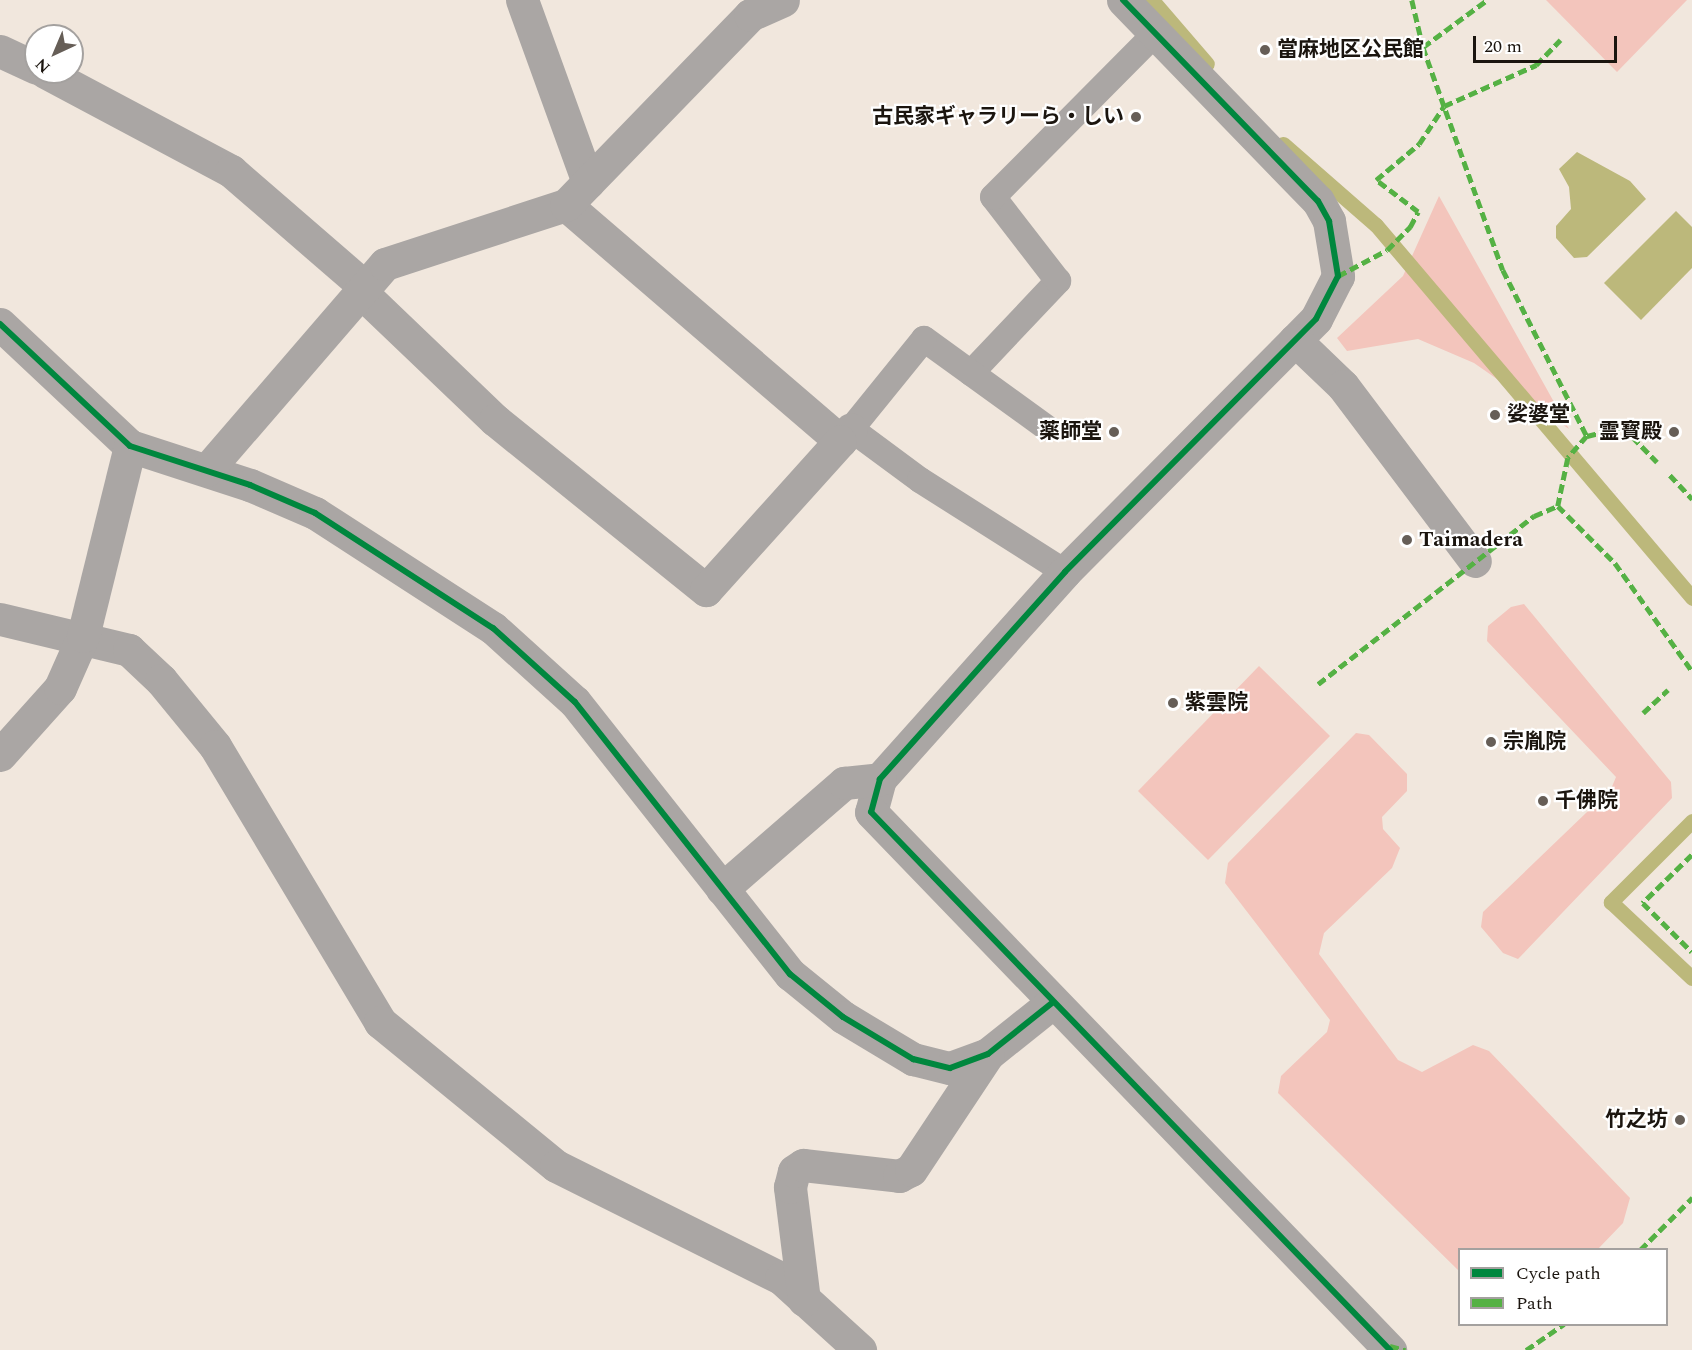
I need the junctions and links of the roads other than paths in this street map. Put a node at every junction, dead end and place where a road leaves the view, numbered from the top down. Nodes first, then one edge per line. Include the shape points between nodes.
1 (522, 0) edge
2 (783, 0) edge
3 (1123, 0) edge
4 (1153, 36) junction
5 (0, 51) edge
6 (24, 62) edge
7 (68, 84) edge
8 (577, 193) junction
9 (363, 290) junction
10 (0, 324) edge
11 (1295, 340) junction
12 (971, 373) junction
13 (1047, 428) dead end
14 (845, 435) junction
15 (130, 446) junction
16 (207, 470) junction
17 (1475, 561) dead end
18 (1065, 572) junction
19 (0, 619) edge
20 (83, 636) junction
21 (0, 755) edge
22 (880, 779) junction
23 (722, 889) junction
24 (1052, 1003) junction
25 (988, 1054) junction
26 (804, 1300) junction
27 (1389, 1348) edge
28 (860, 1350) edge

1 - 8 street
2 - 8 street via 750,15
3 - 4 street
4 - 11 street via 1317,201 1329,221 1338,276 1316,319
4 - 12 lane via 993,197 1058,281
5 - 6 street
7 - 9 street via 231,171
8 - 9 street via 385,264
8 - 14 street
9 - 14 street via 495,420 706,590
9 - 16 street
10 - 15 street
11 - 17 street via 1342,386
11 - 18 street
12 - 13 lane
12 - 14 lane via 924,339
14 - 18 lane
15 - 16 street
15 - 20 street
16 - 23 street via 315,513 493,628 575,702
18 - 22 street
19 - 20 street
20 - 21 street via 60,688
20 - 26 street via 129,650 214,746 380,1022 556,1166 781,1278
22 - 23 street via 844,783
22 - 24 street via 871,812
23 - 25 street via 790,974 843,1017 913,1059 950,1068
24 - 25 street
24 - 27 street
25 - 26 street via 911,1170 899,1176 803,1165 794,1171 790,1187
26 - 28 street

